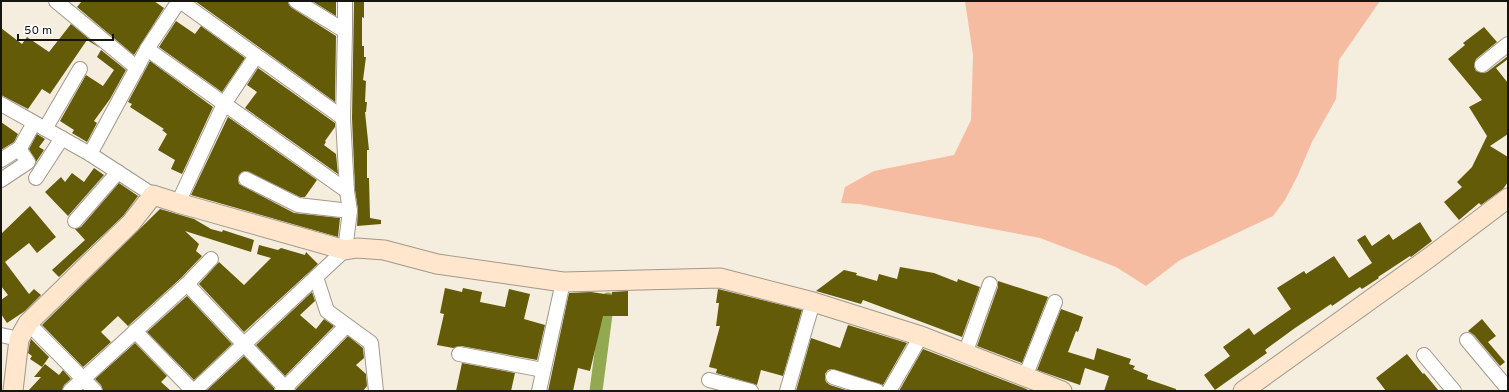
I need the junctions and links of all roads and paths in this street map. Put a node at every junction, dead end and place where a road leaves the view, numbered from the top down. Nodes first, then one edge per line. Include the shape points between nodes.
1 (56, 1) edge
2 (296, 1) edge
3 (345, 1) edge
4 (174, 3) edge
5 (345, 31) junction
6 (1508, 44) edge
7 (148, 49) junction
8 (256, 56) junction
9 (1482, 65) dead end
10 (137, 68) junction
11 (80, 69) dead end
12 (1, 104) edge
13 (224, 104) junction
14 (343, 118) junction
15 (40, 126) junction
16 (62, 138) junction
17 (19, 148) junction
18 (90, 154) junction
19 (1, 160) edge
20 (118, 172) junction
21 (36, 178) dead end
22 (246, 179) dead end
23 (1, 180) edge
24 (347, 191) junction
25 (153, 195) junction
26 (1508, 198) edge
27 (178, 203) junction
28 (350, 211) junction
29 (75, 221) dead end
30 (345, 250) junction
31 (211, 259) dead end
32 (316, 277) junction
33 (563, 282) junction
34 (187, 284) junction
35 (990, 284) dead end
36 (813, 302) junction
37 (1055, 302) dead end
38 (28, 322) junction
39 (346, 326) junction
40 (135, 331) junction
41 (921, 336) junction
42 (10, 337) edge
43 (1467, 340) dead end
44 (244, 344) junction
45 (459, 354) dead end
46 (965, 354) junction
47 (1424, 355) dead end
48 (543, 370) junction
49 (833, 377) dead end
50 (83, 379) junction
51 (709, 380) dead end
52 (1030, 383) edge
53 (1508, 389) edge
54 (285, 390) edge
55 (374, 390) edge
56 (13, 391) edge
57 (70, 391) edge
58 (96, 391) edge
59 (193, 391) edge
60 (539, 391) edge
61 (752, 391) edge
62 (787, 391) edge
63 (876, 391) edge
64 (889, 391) edge
65 (1062, 391) edge
66 (1243, 391) edge
67 (1454, 391) edge

1 - 10 street
2 - 5 street
3 - 5 street
4 - 7 street
4 - 8 street
5 - 14 street
6 - 9 street
7 - 10 street
7 - 13 street
8 - 13 street
8 - 14 street
10 - 18 street
11 - 15 street
12 - 15 street
13 - 24 street
13 - 27 street
14 - 24 street
15 - 16 street
15 - 17 street
16 - 18 street
16 - 21 street
17 - 19 street
17 - 23 street via 28,162
18 - 20 street
20 - 25 street
20 - 29 street
22 - 28 street via 298,205
24 - 28 street
25 - 27 street
25 - 38 street via 131,223
26 - 66 street
27 - 30 street
28 - 30 street
30 - 32 street
30 - 33 street via 384,250 437,264
31 - 34 street
32 - 39 street via 327,311
32 - 44 street
33 - 36 street via 720,278
33 - 48 street
34 - 40 street
34 - 44 street
35 - 46 street
36 - 41 street
36 - 62 street
37 - 52 street
38 - 42 street
38 - 50 street
39 - 54 street
39 - 55 street via 371,343
40 - 50 street
40 - 59 street
41 - 46 street
41 - 64 street
42 - 56 street
43 - 53 street
44 - 54 street
44 - 59 street
45 - 48 street
46 - 52 street
47 - 67 street
48 - 60 street
49 - 63 street
50 - 57 street
50 - 58 street
51 - 61 street
52 - 65 street

